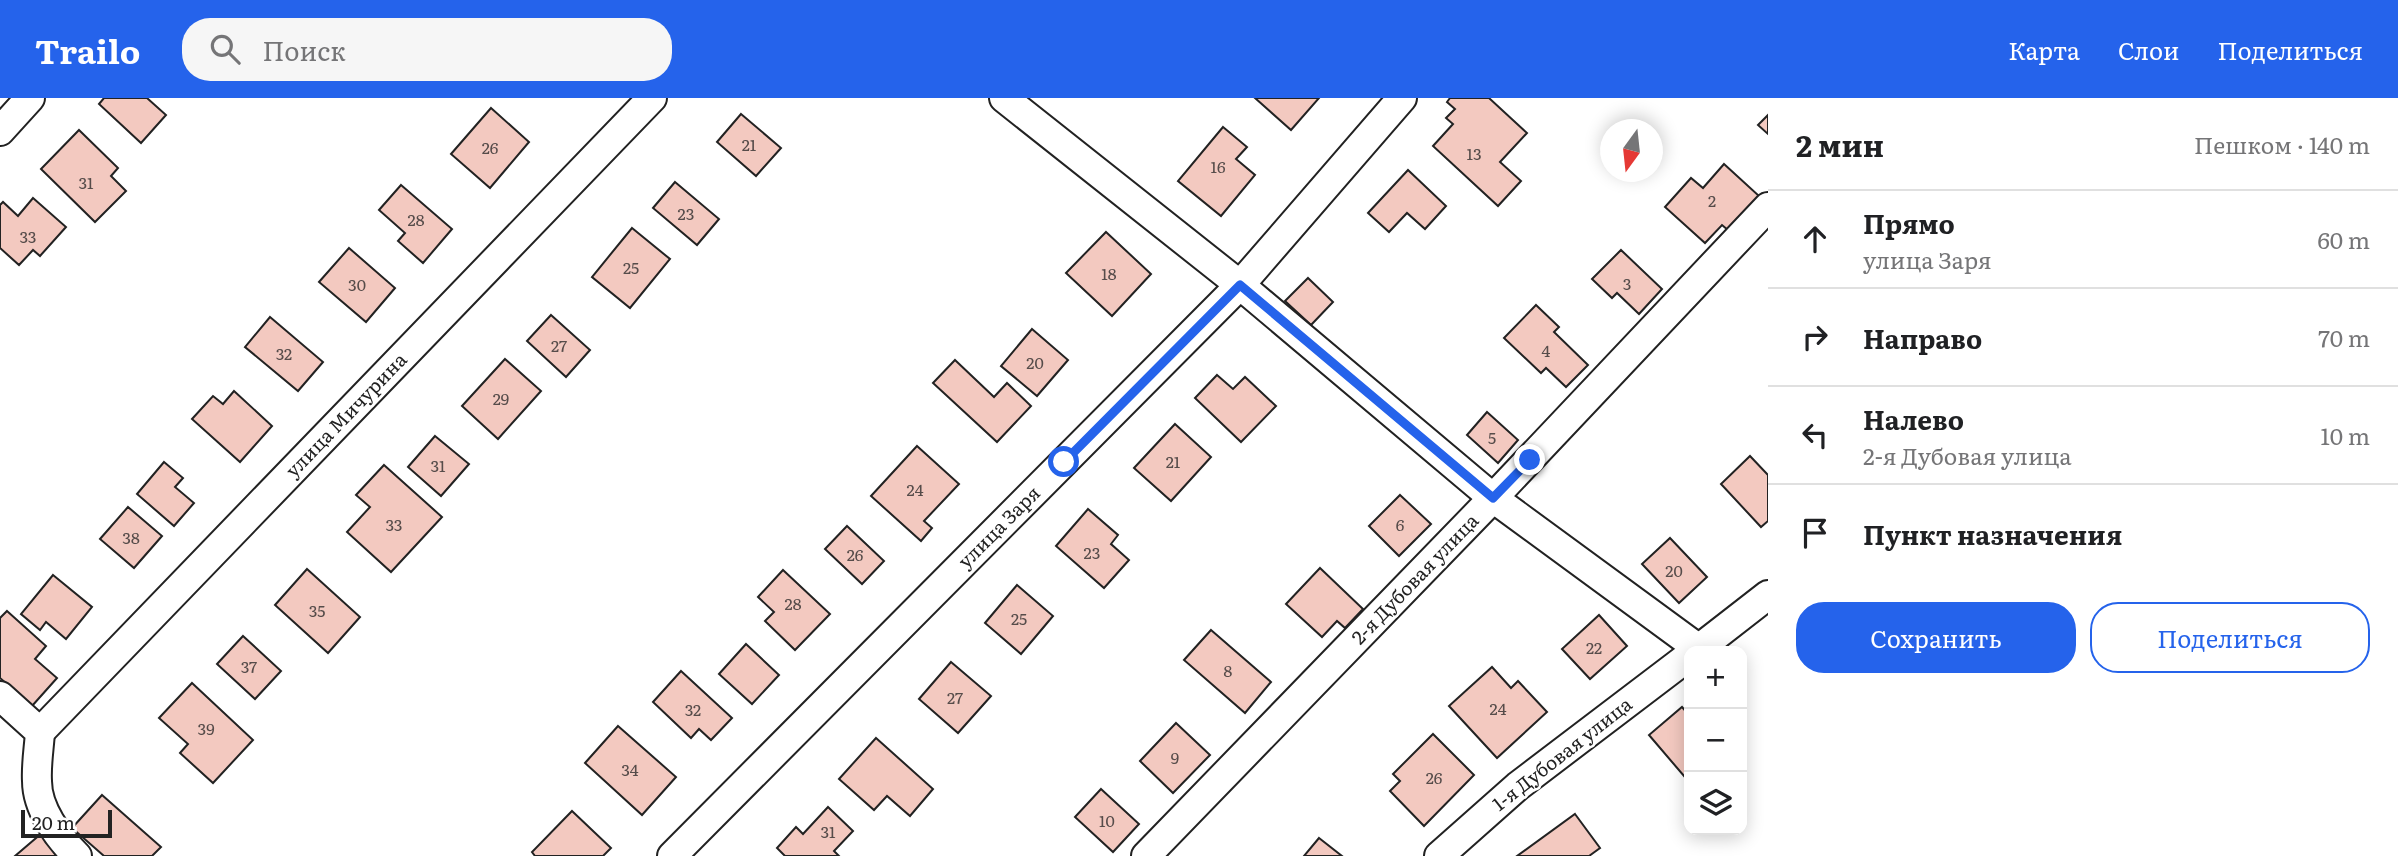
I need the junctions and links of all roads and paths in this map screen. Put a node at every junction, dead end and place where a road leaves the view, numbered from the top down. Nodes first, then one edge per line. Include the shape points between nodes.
1 (30, 98) edge
2 (652, 98) edge
3 (1004, 98) edge
4 (1402, 98) edge
5 (0, 131) edge
6 (1768, 207) edge
7 (1240, 285) junction
8 (1493, 498) junction
9 (1768, 595) edge
10 (1687, 646) edge
11 (1703, 646) edge
12 (1684, 660) edge
13 (0, 696) edge
14 (40, 732) junction
15 (77, 856) edge
16 (672, 856) edge
17 (1146, 856) edge
18 (1439, 856) edge

1 - 5 street
2 - 14 street, улица Мичурина
3 - 7 street
4 - 7 street, улица Заря
6 - 8 street, 2-я Дубовая улица
7 - 8 street
7 - 16 street, улица Заря
8 - 10 street
8 - 17 street, 2-я Дубовая улица
9 - 11 street, 1-я Дубовая улица
12 - 18 street, 1-я Дубовая улица via 1518,786
13 - 14 street
14 - 15 street via 36,783 45,814

